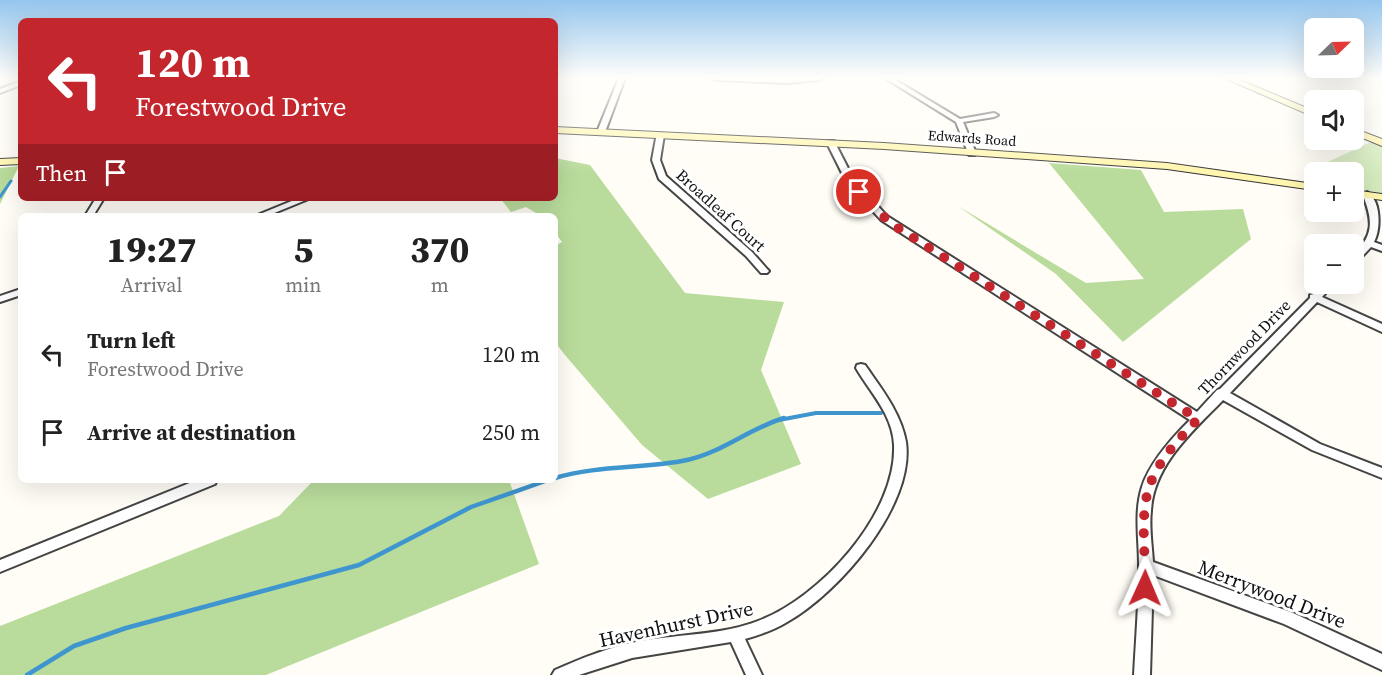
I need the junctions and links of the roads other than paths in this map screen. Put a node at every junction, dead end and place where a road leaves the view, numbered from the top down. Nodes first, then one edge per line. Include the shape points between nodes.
1 (610, 110) edge
2 (939, 110) edge
3 (994, 115) dead end
4 (958, 121) junction
5 (558, 130) edge
6 (602, 132) junction
7 (660, 135) junction
8 (1364, 135) edge
9 (1379, 140) edge
10 (831, 143) junction
11 (972, 153) junction
12 (18, 160) edge
13 (0, 162) edge
14 (1304, 185) edge
15 (1366, 195) joint
16 (1382, 197) edge
17 (299, 201) edge
18 (267, 213) edge
19 (1371, 244) junction
20 (1382, 248) edge
21 (1364, 251) edge
22 (764, 271) dead end
23 (18, 293) edge
24 (1317, 294) edge
25 (1314, 297) junction
26 (0, 299) edge
27 (1382, 328) edge
28 (861, 368) dead end
29 (1221, 393) junction
30 (1198, 419) junction
31 (1382, 473) edge
32 (204, 483) edge
33 (0, 566) edge
34 (1146, 566) junction
35 (735, 635) junction
36 (1382, 662) edge
37 (560, 675) edge
38 (754, 675) edge
39 (1142, 675) edge

1 - 6 street
2 - 4 street
3 - 4 street
4 - 11 street
5 - 6 main road, Edwards Road
6 - 7 main road, Edwards Road
7 - 10 main road, Edwards Road
7 - 22 street, Broadleaf Court via 656,160 662,177
8 - 9 main road
10 - 11 main road, Edwards Road
10 - 30 street via 850,181 884,218
11 - 14 main road, Edwards Road via 1194,168
12 - 13 main road
15 - 16 main road
15 - 19 street via 1376,224
17 - 18 street
19 - 20 street
19 - 21 street
23 - 26 street
24 - 25 street, Thornwood Drive
25 - 27 street
25 - 29 street, Thornwood Drive
28 - 35 street, Havenhurst Drive via 888,408 896,428 901,460 891,497 872,529 818,594 780,620
29 - 30 street, Thornwood Drive
29 - 31 street via 1306,442
30 - 34 street, Thornwood Drive via 1166,455 1149,486 1144,510
32 - 33 street
34 - 36 street, Merrywood Drive via 1288,618
34 - 39 street, Thornwood Drive
35 - 37 street, Havenhurst Drive via 640,648
35 - 38 street

